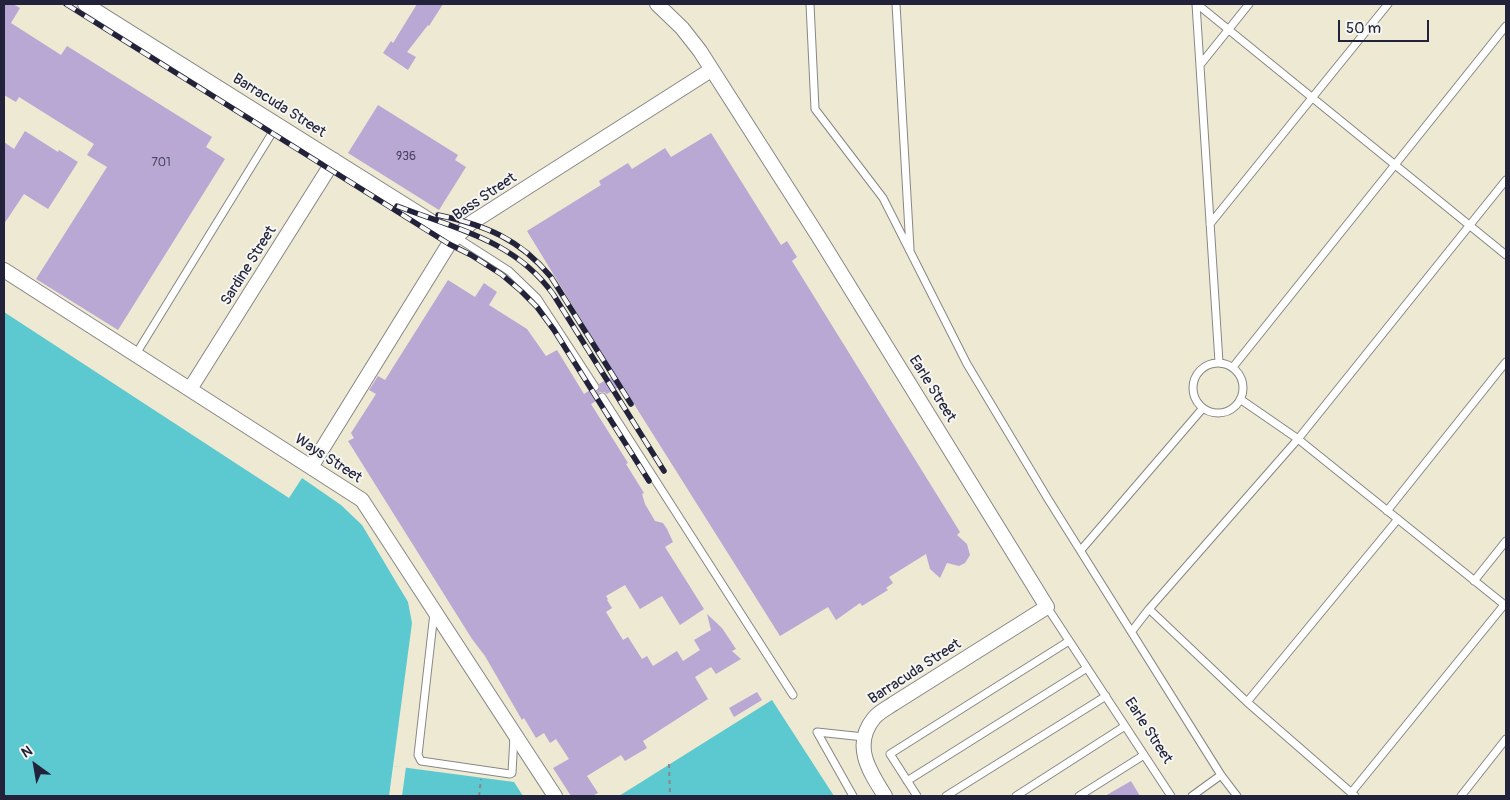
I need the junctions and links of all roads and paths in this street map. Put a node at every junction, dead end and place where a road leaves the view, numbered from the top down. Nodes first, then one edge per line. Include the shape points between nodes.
1 (85, 4) edge
2 (657, 4) edge
3 (810, 4) edge
4 (896, 4) edge
5 (1197, 4) edge
6 (1249, 4) edge
7 (1388, 4) edge
8 (1506, 26) edge
9 (1228, 30) junction
10 (1200, 65) junction
11 (711, 70) junction
12 (1312, 98) junction
13 (277, 125) junction
14 (334, 160) junction
15 (1395, 165) junction
16 (1506, 180) edge
17 (1210, 224) junction
18 (1469, 226) junction
19 (456, 238) junction
20 (910, 252) junction
21 (1506, 255) edge
22 (4, 270) edge
23 (136, 354) junction
24 (1219, 362) junction
25 (1506, 362) edge
26 (1233, 367) junction
27 (595, 387) dead end
28 (190, 389) junction
29 (602, 397) dead end
30 (1240, 399) junction
31 (1203, 408) junction
32 (1298, 439) junction
33 (311, 467) junction
34 (1387, 511) junction
35 (1398, 519) junction
36 (1506, 541) edge
37 (1081, 550) junction
38 (1474, 581) junction
39 (1505, 606) edge
40 (1047, 607) junction
41 (1149, 609) junction
42 (434, 610) junction
43 (1132, 631) junction
44 (1070, 641) junction
45 (1087, 668) junction
46 (793, 695) dead end
47 (1106, 696) junction
48 (1247, 702) junction
49 (1126, 726) junction
50 (514, 733) junction
51 (864, 737) junction
52 (1506, 739) edge
53 (1144, 755) junction
54 (669, 764) dead end
55 (1221, 775) junction
56 (481, 778) dead end
57 (907, 781) junction
58 (1353, 794) edge
59 (1019, 795) edge
60 (480, 796) edge
61 (555, 796) edge
62 (670, 796) edge
63 (854, 796) edge
64 (885, 796) edge
65 (916, 796) edge
66 (946, 796) edge
67 (1078, 796) edge
68 (1171, 796) edge
69 (1192, 796) edge
70 (1237, 796) edge
71 (1461, 796) edge

1 - 13 street, Barracuda Street
2 - 11 street, Earle Street via 682,28
3 - 20 lane via 815,109 883,198
4 - 20 lane
5 - 9 lane
5 - 10 lane
6 - 9 lane
7 - 12 lane
8 - 15 lane
9 - 10 lane
9 - 12 lane
10 - 17 lane
11 - 19 street, Bass Street via 471,223
11 - 40 street, Earle Street via 825,247
12 - 15 lane
12 - 17 lane
13 - 14 street, Barracuda Street
13 - 23 lane
14 - 19 street, Barracuda Street
14 - 28 street, Sardine Street
15 - 18 lane
15 - 26 lane
16 - 18 lane
17 - 24 lane
18 - 21 lane
18 - 32 lane
19 - 27 lane via 509,271 537,298
19 - 33 street, Bass Street via 436,263
20 - 37 lane via 967,364
22 - 23 street, Ways Street
23 - 28 street, Ways Street
24 - 26 lane
24 - 31 lane via 1205,366 1195,376 1192,390
25 - 34 lane
26 - 30 lane via 1243,385
28 - 33 street, Ways Street
29 - 46 lane
30 - 31 lane via 1224,412
30 - 32 lane
31 - 37 lane
32 - 34 lane
32 - 41 lane
33 - 42 street, Ways Street via 362,500
34 - 35 lane
35 - 38 lane
35 - 48 lane
36 - 38 lane
37 - 43 lane
38 - 39 lane
39 - 58 lane
40 - 44 lane, Earle Street
40 - 51 street, Barracuda Street via 875,716
41 - 43 lane
41 - 48 lane
42 - 50 street, Ways Street
42 - 50 lane via 418,755 421,761 510,774
43 - 55 lane
44 - 45 lane, Earle Street
44 - 57 lane via 890,754
45 - 47 lane, Earle Street
45 - 57 lane
47 - 49 lane, Earle Street
47 - 66 lane
48 - 58 lane
49 - 53 lane, Earle Street
49 - 59 lane
50 - 61 street, Ways Street
51 - 63 lane via 817,732
51 - 64 street via 866,761
52 - 71 lane
53 - 67 lane
53 - 68 lane, Earle Street
54 - 62 path
55 - 69 lane
55 - 70 lane
56 - 60 path
57 - 65 lane

